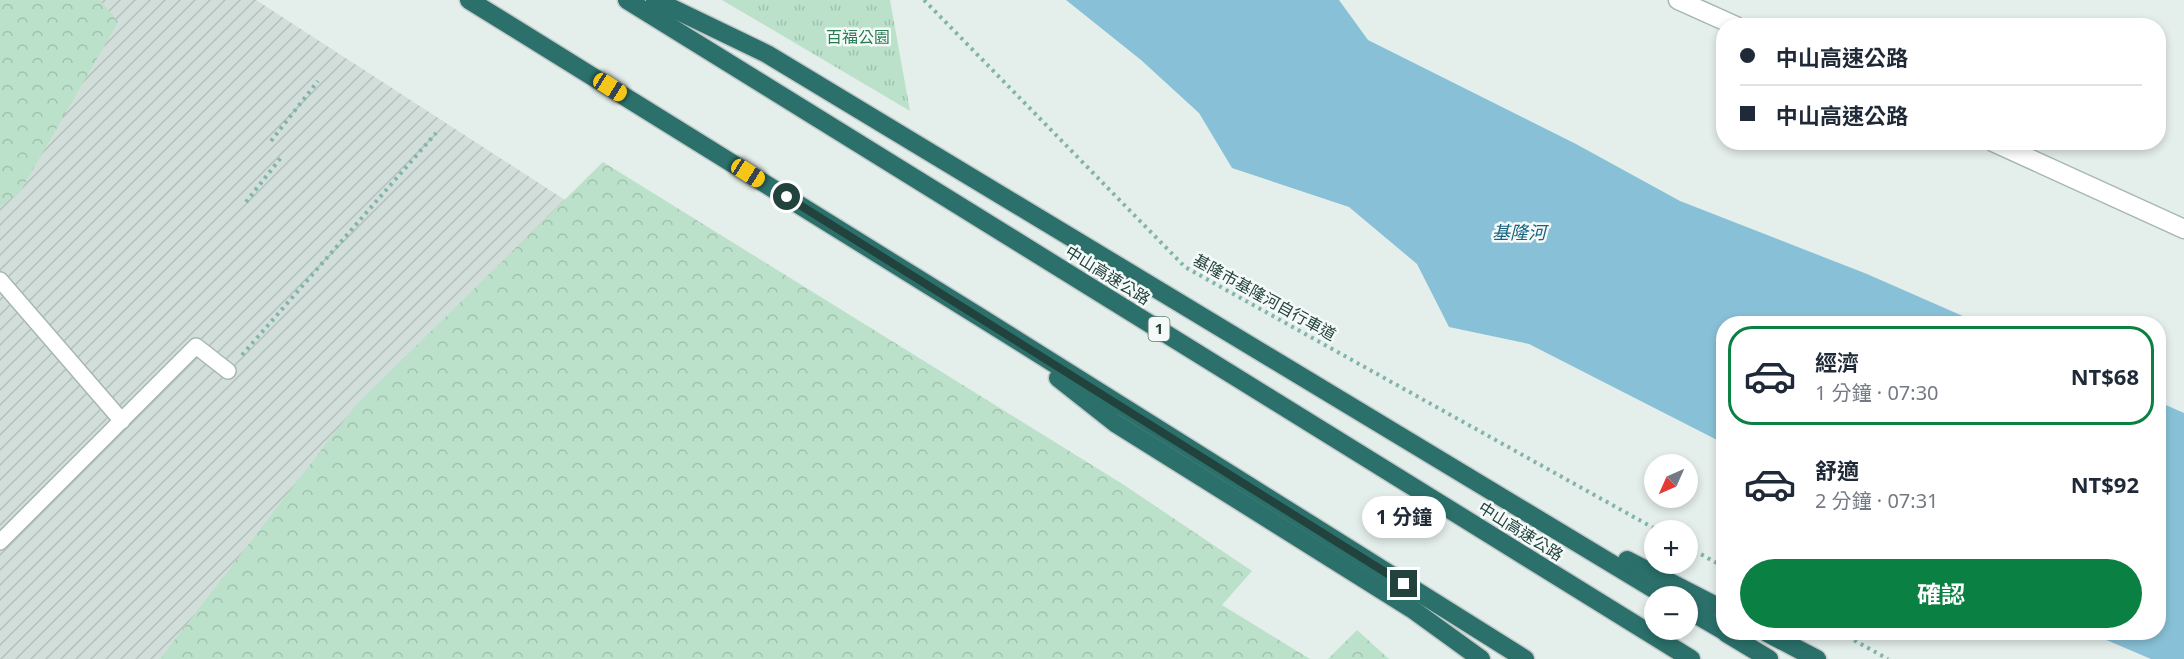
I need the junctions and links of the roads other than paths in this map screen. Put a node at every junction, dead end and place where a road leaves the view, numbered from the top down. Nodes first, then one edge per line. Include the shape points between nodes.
1 (469, 0) edge
2 (627, 0) edge
3 (655, 0) edge
4 (1678, 0) edge
5 (1718, 18) edge
6 (2010, 150) edge
7 (2184, 230) edge
8 (0, 280) edge
9 (983, 319) junction
10 (228, 371) road end
11 (122, 421) junction
12 (1474, 481) junction
13 (0, 542) edge
14 (1648, 586) edge
15 (1716, 606) edge
16 (1698, 616) edge
17 (1716, 627) edge
18 (1738, 640) edge
19 (1780, 640) edge
20 (1481, 659) edge
21 (1525, 659) edge
22 (1691, 659) edge
23 (1769, 659) edge
24 (1817, 659) edge

1 - 9 highway
2 - 22 highway, 中山高速公路 / 1
3 - 12 highway via 767,54
4 - 5 street
6 - 7 street
8 - 11 lane
9 - 20 highway via 1115,423 1412,609
9 - 21 highway
10 - 11 lane via 196,346
11 - 13 lane
12 - 14 highway
12 - 15 highway
16 - 17 highway
18 - 23 highway
19 - 24 highway

